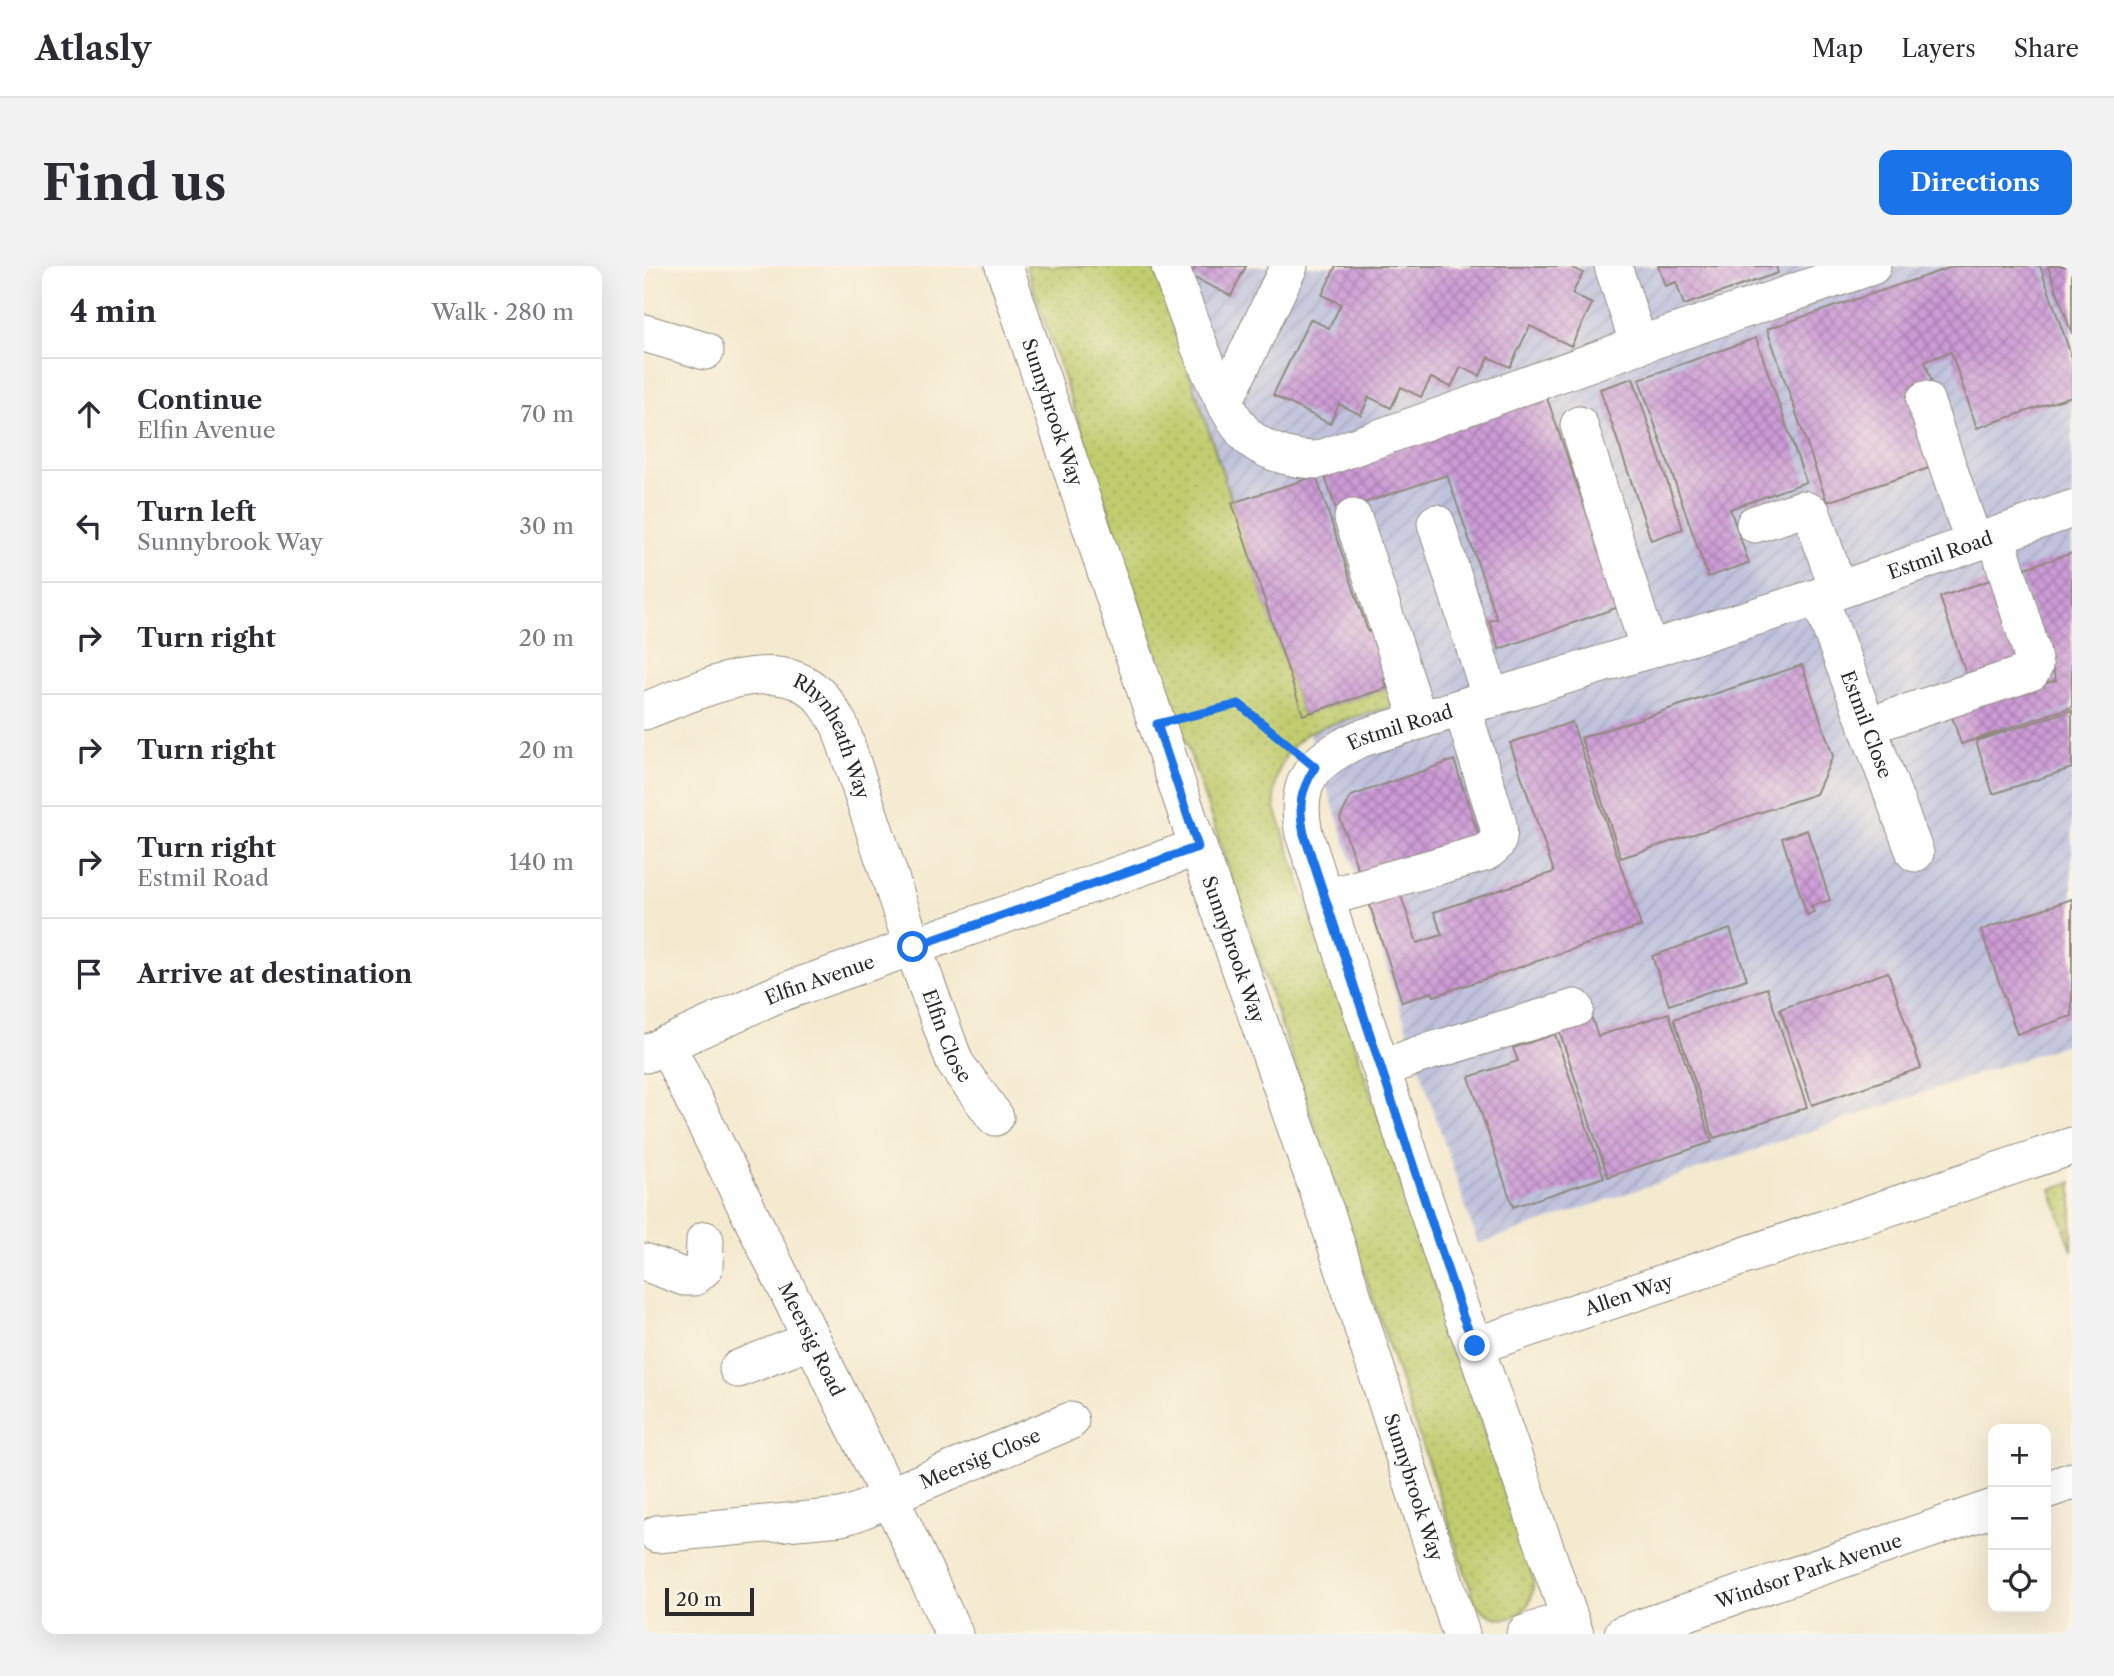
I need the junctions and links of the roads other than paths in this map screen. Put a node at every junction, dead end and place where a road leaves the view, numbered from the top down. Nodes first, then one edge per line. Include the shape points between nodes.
1 (1004, 266) edge
2 (1170, 266) edge
3 (1289, 266) edge
4 (1614, 266) edge
5 (1849, 270) edge
6 (644, 334) edge
7 (1639, 345) junction
8 (705, 351) dead end
9 (1925, 400) dead end
10 (1224, 402) junction
11 (1579, 425) dead end
12 (2072, 509) edge
13 (1353, 518) dead end
14 (1436, 523) dead end
15 (1755, 524) dead end
16 (1985, 539) junction
17 (1828, 594) junction
18 (1649, 650) junction
19 (1476, 703) junction
20 (644, 711) edge
21 (1419, 721) junction
22 (1867, 726) junction
23 (1198, 847) junction
24 (1915, 853) dead end
25 (1325, 898) junction
26 (913, 947) junction
27 (1575, 1008) dead end
28 (655, 1050) edge
29 (1382, 1069) junction
30 (995, 1116) dead end
31 (2072, 1146) edge
32 (705, 1240) dead end
33 (644, 1262) edge
34 (812, 1340) junction
35 (1475, 1346) junction
36 (738, 1369) dead end
37 (1070, 1421) dead end
38 (2072, 1481) edge
39 (2051, 1488) edge
40 (889, 1496) junction
41 (1988, 1510) edge
42 (657, 1534) dead end
43 (1572, 1626) edge
44 (954, 1634) edge
45 (1461, 1634) edge
46 (1525, 1634) edge
47 (1623, 1634) edge

1 - 23 street, Sunnybrook Way
2 - 10 street
3 - 10 street
4 - 7 street
5 - 7 street
6 - 8 street
7 - 10 street via 1318,460 1300,460 1251,440
9 - 16 street
11 - 18 street
12 - 16 street, Estmil Road
13 - 21 street
14 - 19 street
15 - 17 street, Estmil Close via 1802,509 1812,513
16 - 17 street, Estmil Road
16 - 22 street via 2031,650 2031,672
17 - 18 street, Estmil Road
17 - 22 street, Estmil Close
18 - 19 street, Estmil Road
19 - 21 street, Estmil Road
19 - 25 street via 1500,838 1496,847
20 - 26 street, Rhynheath Way via 736,679 772,675 806,685 829,704
21 - 25 street, Estmil Road via 1359,739 1331,753 1305,784 1299,809
22 - 24 street, Estmil Close
23 - 26 street, Elfin Avenue
23 - 45 street, Sunnybrook Way via 1332,1229
25 - 29 street
26 - 28 street, Elfin Avenue via 777,994
26 - 30 street, Elfin Close via 955,1063
27 - 29 street
28 - 34 street, Meersig Road
29 - 35 street
31 - 35 street, Allen Way
32 - 33 street via 704,1268 694,1277
34 - 36 street
34 - 40 street, Meersig Road
35 - 43 street
37 - 40 street, Meersig Close
38 - 39 street
40 - 42 street, Meersig Close via 866,1510 841,1517
40 - 44 street, Meersig Road
41 - 47 street, Windsor Park Avenue
43 - 46 street

